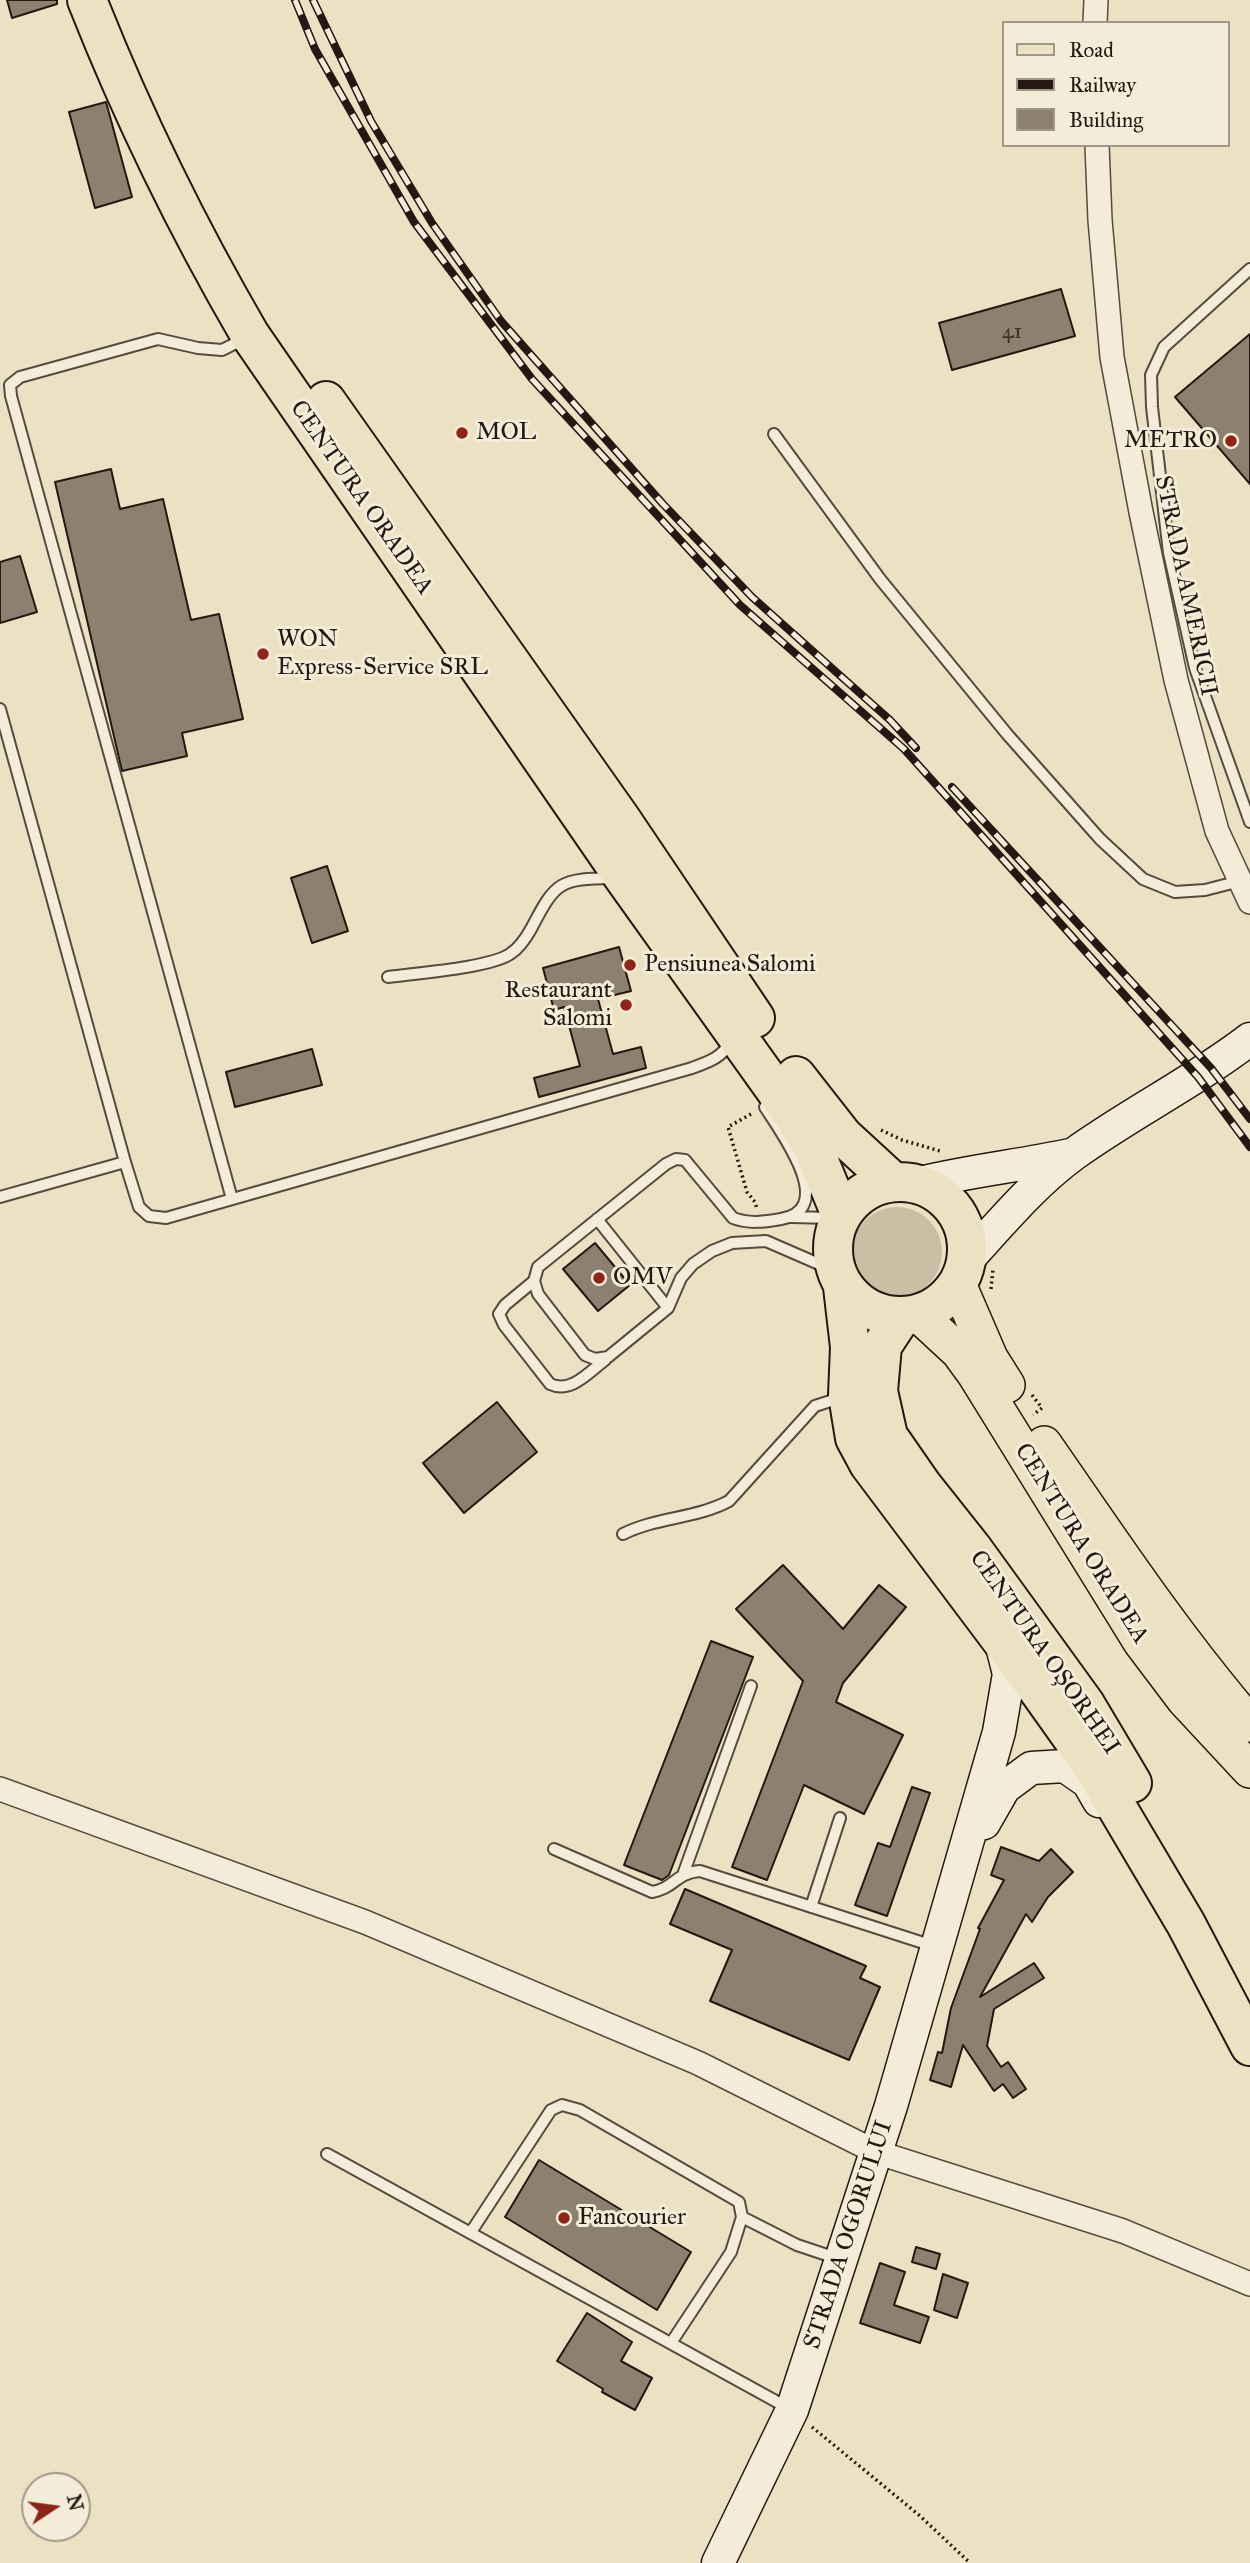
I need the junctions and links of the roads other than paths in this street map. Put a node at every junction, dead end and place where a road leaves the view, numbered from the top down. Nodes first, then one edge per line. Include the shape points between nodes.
1 (87, 0) edge
2 (113, 0) edge
3 (1096, 0) edge
4 (1095, 21) edge
5 (1097, 147) edge
6 (1250, 269) edge
7 (250, 335) junction
8 (774, 434) dead end
9 (0, 709) edge
10 (1250, 822) edge
11 (624, 878) junction
12 (1240, 881) junction
13 (1250, 902) edge
14 (388, 977) dead end
15 (1250, 1039) edge
16 (727, 1051) junction
17 (757, 1096) dead end
18 (1075, 1154) junction
19 (125, 1162) junction
20 (905, 1183) junction
21 (0, 1197) edge
22 (232, 1199) junction
23 (791, 1217) junction
24 (840, 1217) junction
25 (597, 1219) junction
26 (962, 1272) junction
27 (839, 1279) junction
28 (534, 1281) junction
29 (668, 1308) junction
30 (910, 1316) junction
31 (608, 1357) junction
32 (848, 1395) junction
33 (623, 1534) dead end
34 (972, 1548) junction
35 (1000, 1638) junction
36 (1029, 1677) junction
37 (751, 1686) dead end
38 (1250, 1724) edge
39 (1250, 1770) edge
40 (0, 1790) edge
41 (840, 1818) dead end
42 (975, 1839) junction
43 (554, 1849) dead end
44 (684, 1872) junction
45 (953, 1896) junction
46 (811, 1907) junction
47 (937, 1947) junction
48 (1224, 1999) junction
49 (1250, 2035) edge
50 (1250, 2046) edge
51 (876, 2152) junction
52 (327, 2154) dead end
53 (742, 2217) junction
54 (471, 2232) junction
55 (842, 2260) junction
56 (1250, 2284) edge
57 (671, 2343) junction
58 (792, 2410) junction
59 (718, 2563) edge

1 - 7 highway, CENTURA ORADEA via 170,191
2 - 20 highway, CENTURA ORADEA via 187,172 272,321 792,1071 843,1136
3 - 4 street
5 - 12 street, STRADA AMERICII via 1111,357 1141,512 1176,680 1217,831
6 - 10 lane via 1164,347 1151,375 1169,552 1195,668
7 - 11 highway, CENTURA ORADEA
7 - 22 lane via 222,350 158,339 20,377 10,385
8 - 12 lane via 880,579 1100,839 1143,879 1174,892
9 - 19 lane
11 - 14 lane via 586,878 567,882 550,893 527,937 511,954 489,962
11 - 16 highway, CENTURA ORADEA
12 - 13 street, STRADA AMERICII
15 - 18 street
16 - 22 lane via 692,1068
16 - 24 highway, CENTURA ORADEA via 805,1134
17 - 23 lane via 790,1145 806,1180 806,1197
18 - 20 street
18 - 26 street via 1037,1185
19 - 21 lane
19 - 22 lane via 139,1207 149,1216 166,1218
20 - 24 highway via 873,1187 855,1198
20 - 26 highway via 934,1191 961,1221 966,1240
23 - 24 lane
23 - 25 lane via 744,1222 733,1218 685,1160 676,1159
24 - 27 highway via 832,1252
25 - 28 lane via 538,1267
25 - 29 lane
26 - 30 highway via 948,1297 934,1308
26 - 38 main road, CENTURA ORADEA via 990,1359 1027,1419 1169,1624
27 - 29 lane via 766,1241 732,1243 692,1264
27 - 30 highway via 855,1301 886,1316
27 - 32 highway, CENTURA OȘORHEI via 850,1347
28 - 31 lane via 538,1294 585,1355
28 - 31 lane via 499,1314 550,1384 569,1386
29 - 31 lane
30 - 34 highway, CENTURA OȘORHEI via 883,1346 878,1391 888,1436
30 - 39 main road, CENTURA ORADEA via 959,1352 1141,1642 1184,1699
32 - 33 lane via 815,1406 729,1502 711,1511 637,1526
32 - 35 highway, CENTURA OȘORHEI via 855,1437 869,1464
34 - 36 street, STRADA OGORULUI via 978,1574 1020,1632
34 - 49 highway, CENTURA OȘORHEI via 1085,1704 1167,1841 1237,1984
35 - 36 highway, CENTURA OȘORHEI
35 - 45 street, STRADA OGORULUI via 1009,1674 999,1732
36 - 42 street, STRADA OGORULUI via 1021,1713
36 - 48 highway, CENTURA OȘORHEI via 1093,1767 1186,1924
37 - 44 lane
40 - 51 street via 365,1922 698,2063
41 - 46 lane
42 - 45 street, STRADA OGORULUI
42 - 48 street, STRADA OGORULUI via 1004,1788 1031,1768 1065,1766 1088,1782 1194,1966
43 - 44 lane via 652,1892 665,1890
44 - 46 lane via 700,1871
45 - 47 street, STRADA OGORULUI
46 - 47 lane
47 - 51 street, STRADA OGORULUI
48 - 50 highway
51 - 55 street, STRADA OGORULUI
51 - 56 street via 1123,2231
52 - 54 lane
53 - 54 lane via 739,2202 580,2110 562,2105 539,2124
53 - 55 lane via 797,2245
53 - 57 lane via 731,2252
54 - 57 lane
55 - 58 street, STRADA OGORULUI
57 - 58 lane
58 - 59 street, STRADA OGORULUI

